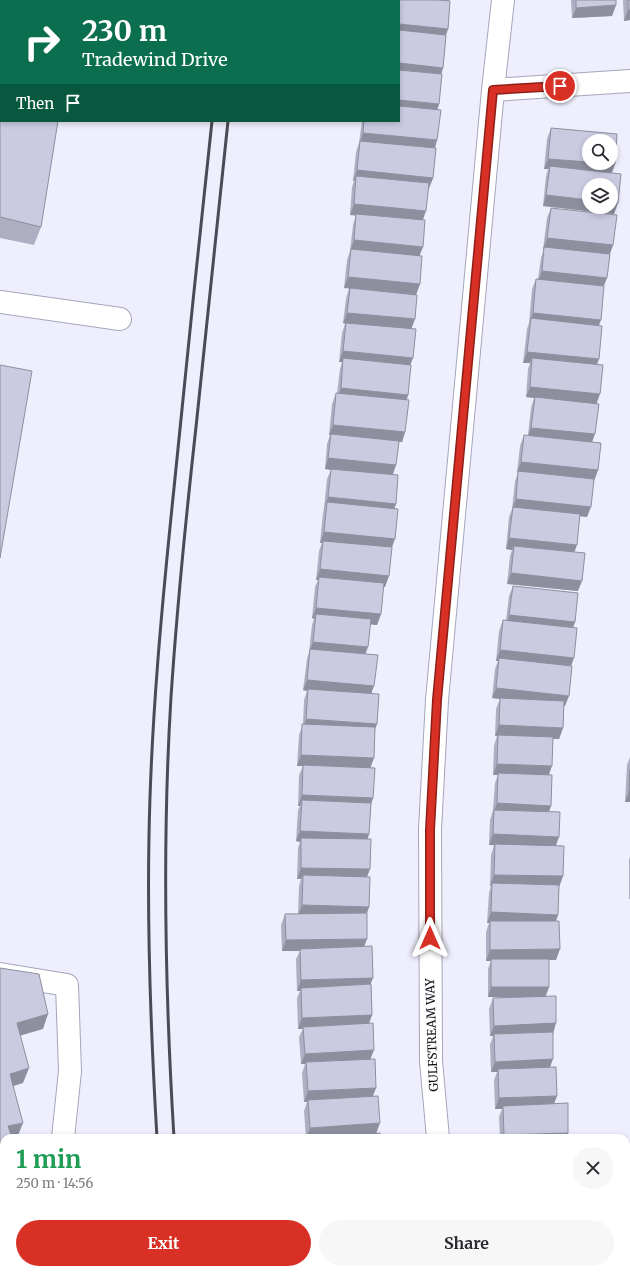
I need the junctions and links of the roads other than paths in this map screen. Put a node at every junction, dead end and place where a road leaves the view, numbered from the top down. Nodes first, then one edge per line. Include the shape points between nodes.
1 (503, 0) edge
2 (630, 81) edge
3 (493, 90) junction
4 (0, 302) edge
5 (120, 319) dead end
6 (0, 974) edge
7 (63, 1134) edge
8 (438, 1134) edge

1 - 3 street, GULFSTREAM WAY
2 - 3 street
3 - 8 street, GULFSTREAM WAY via 437,700 432,792 431,1061
4 - 5 street
6 - 7 street via 67,985 70,1071

